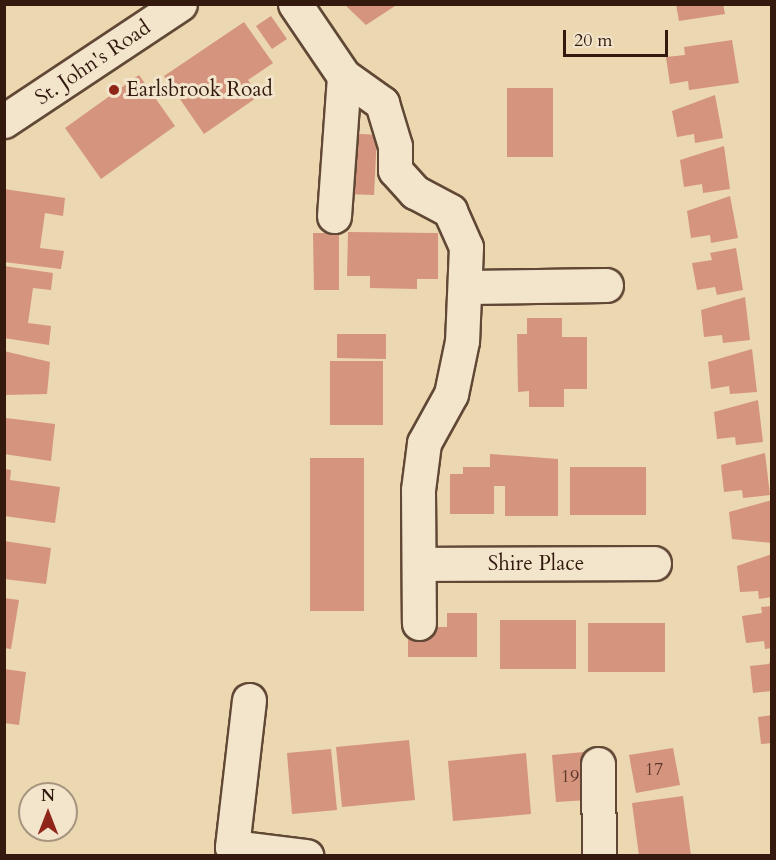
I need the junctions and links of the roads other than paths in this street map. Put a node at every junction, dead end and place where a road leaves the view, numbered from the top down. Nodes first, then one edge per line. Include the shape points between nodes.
1 (180, 4) edge
2 (295, 4) edge
3 (344, 76) junction
4 (4, 121) edge
5 (334, 216) dead end
6 (606, 285) dead end
7 (468, 287) junction
8 (654, 563) dead end
9 (419, 564) junction
10 (419, 623) dead end
11 (249, 700) dead end
12 (597, 764) dead end
13 (306, 855) edge
14 (599, 855) edge

1 - 4 street, St. John's Road
2 - 3 street
3 - 5 street
3 - 7 street via 382,103 395,146 395,170 415,192 450,211 466,247
6 - 7 street
7 - 9 street via 451,394 424,444 418,490
8 - 9 street, Shire Place
9 - 10 street
11 - 13 street via 232,846
12 - 14 street

